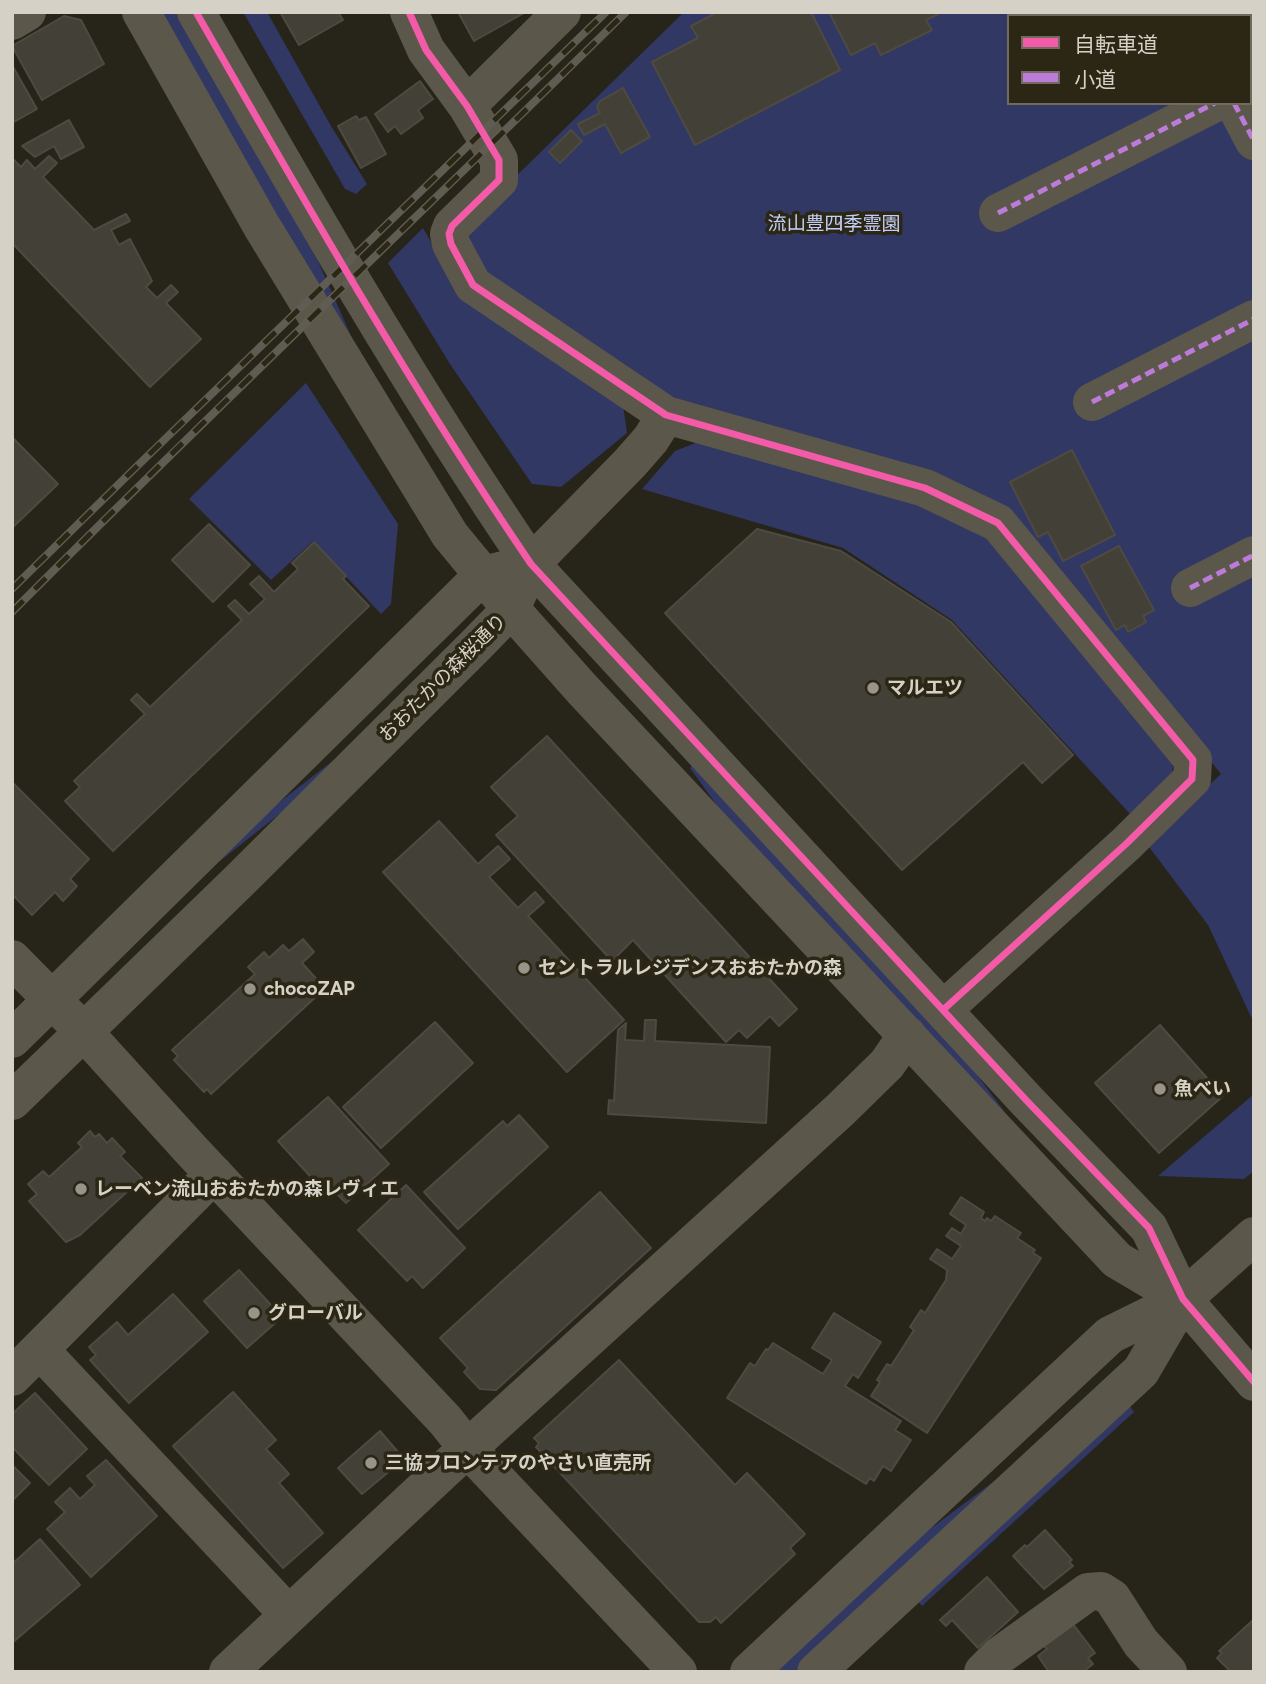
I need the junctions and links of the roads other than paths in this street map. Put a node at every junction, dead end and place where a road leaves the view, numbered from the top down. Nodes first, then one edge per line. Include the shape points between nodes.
1 (27, 12) edge
2 (141, 12) edge
3 (196, 12) edge
4 (409, 12) edge
5 (562, 12) edge
6 (12, 21) edge
7 (1210, 105) edge
8 (1235, 105) edge
9 (467, 106) junction
10 (1254, 141) edge
11 (998, 213) dead end
12 (1254, 319) edge
13 (1092, 402) dead end
14 (666, 415) junction
15 (1254, 555) edge
16 (531, 564) junction
17 (483, 575) junction
18 (1191, 588) dead end
19 (511, 609) junction
20 (12, 958) edge
21 (52, 1000) junction
22 (944, 1009) junction
23 (84, 1032) junction
24 (907, 1035) junction
25 (12, 1039) edge
26 (12, 1101) edge
27 (214, 1174) junction
28 (1254, 1237) edge
29 (1183, 1299) junction
30 (40, 1350) junction
31 (12, 1377) edge
32 (1254, 1382) edge
33 (468, 1449) junction
34 (289, 1615) junction
35 (228, 1672) edge
36 (678, 1672) edge
37 (749, 1672) edge
38 (816, 1672) edge
39 (983, 1672) edge
40 (1168, 1672) edge

1 - 6 street
2 - 17 street via 336,351 450,535
3 - 16 street via 336,257
4 - 9 street via 426,50
5 - 9 street
7 - 11 street
8 - 10 street
9 - 14 street via 499,160 500,170 499,180 449,234 473,285
12 - 13 street
14 - 16 street via 624,470
14 - 22 street via 925,488 998,523 1193,761 1192,779
15 - 18 street
16 - 17 street
16 - 19 street, おおたかの森桜通り
16 - 22 street
17 - 19 street
17 - 21 street
19 - 23 street, おおたかの森桜通り
19 - 24 street
20 - 21 street
21 - 23 street
21 - 25 street
22 - 29 street via 1149,1228
23 - 26 street, おおたかの森桜通り
23 - 27 street
24 - 29 street via 1117,1260
24 - 33 street via 887,1064 840,1110
27 - 30 street
27 - 33 street via 446,1420
28 - 29 street
29 - 32 street
29 - 37 street via 1110,1335
29 - 38 street via 1141,1371
30 - 31 street
30 - 34 street
33 - 34 street
33 - 36 street
34 - 35 street
39 - 40 street via 1088,1592 1101,1591 1112,1598 1141,1643

